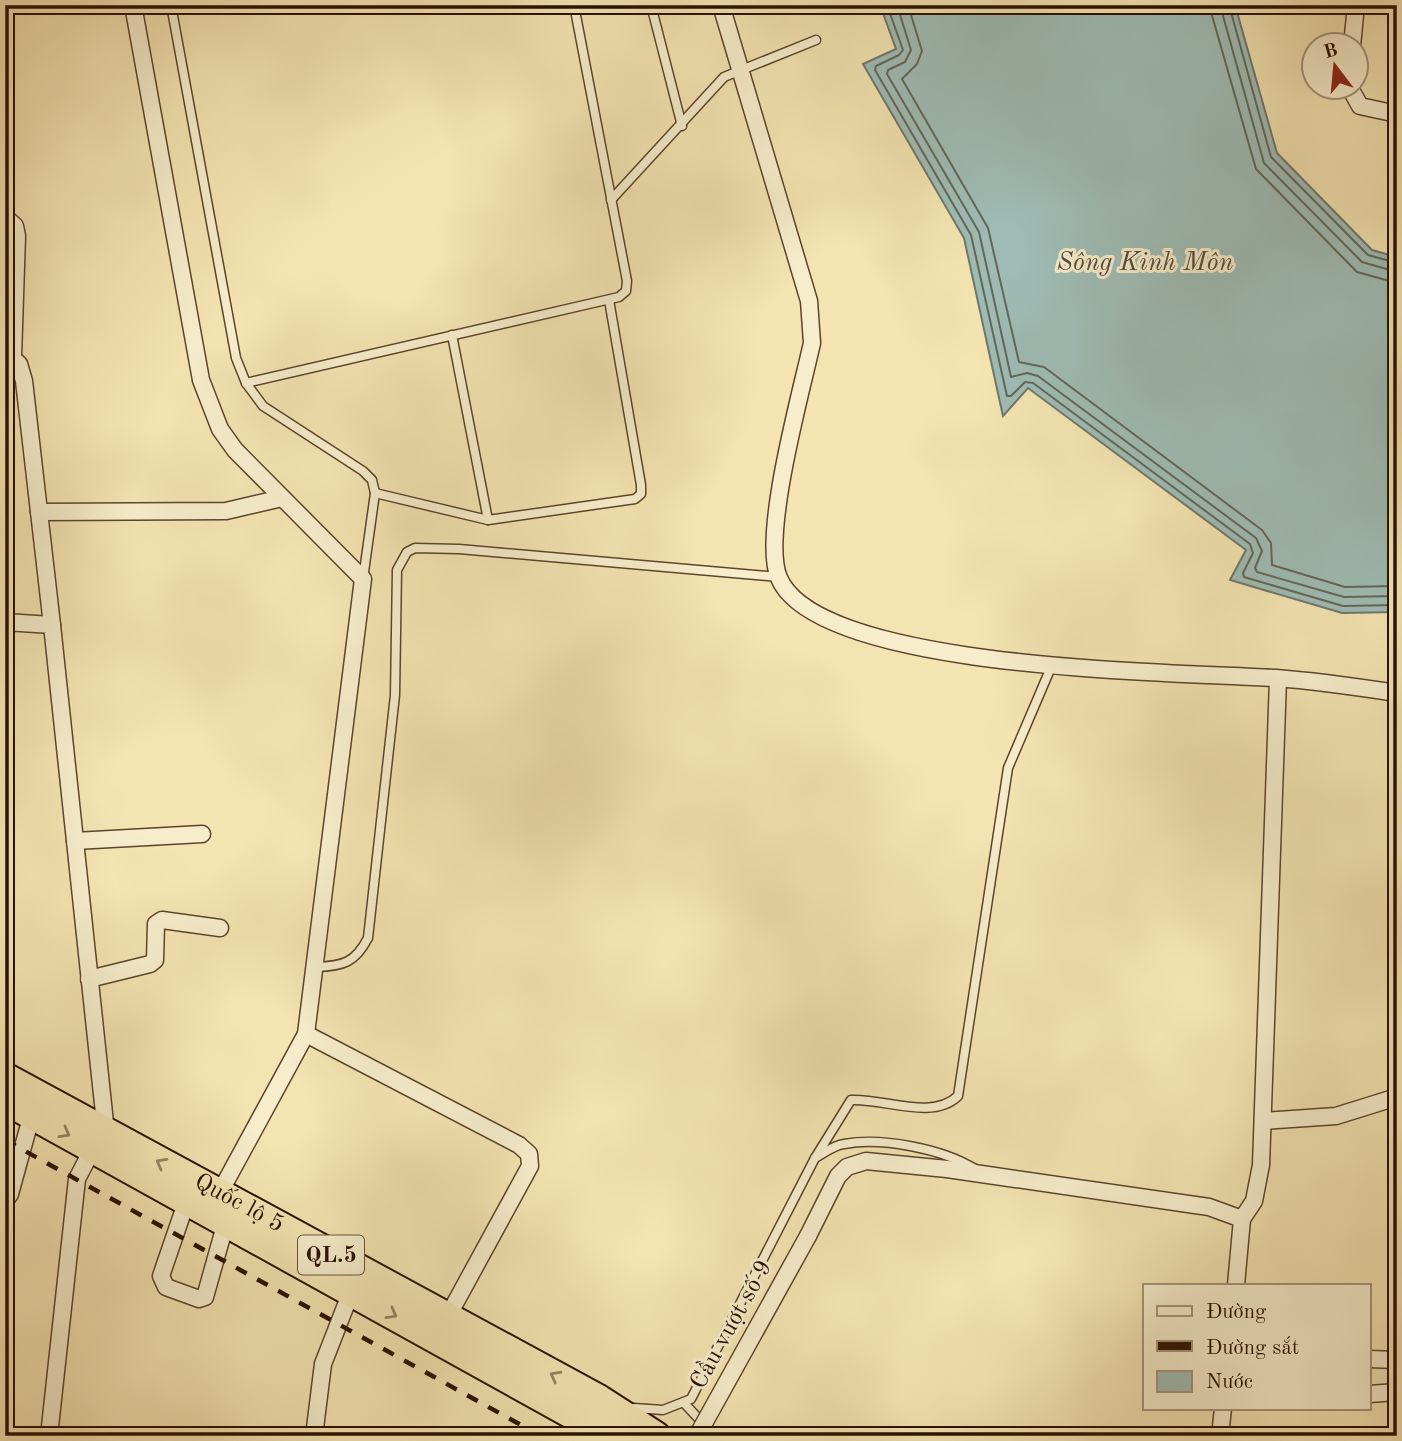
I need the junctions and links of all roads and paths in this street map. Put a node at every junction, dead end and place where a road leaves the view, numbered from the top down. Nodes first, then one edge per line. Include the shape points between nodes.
1 (133, 5) edge
2 (171, 5) edge
3 (574, 5) edge
4 (651, 5) edge
5 (721, 5) edge
6 (1356, 5) edge
7 (1353, 32) edge
8 (816, 40) dead end
9 (738, 71) junction
10 (1358, 102) edge
11 (1397, 114) edge
12 (682, 126) junction
13 (611, 200) junction
14 (5, 217) edge
15 (610, 300) junction
16 (452, 335) junction
17 (9, 355) edge
18 (246, 383) junction
19 (376, 492) junction
20 (282, 498) junction
21 (39, 512) junction
22 (488, 520) junction
23 (778, 577) junction
24 (363, 579) junction
25 (5, 622) edge
26 (52, 625) junction
27 (1052, 665) junction
28 (1278, 678) junction
29 (1397, 693) edge
30 (202, 834) dead end
31 (75, 841) junction
32 (220, 928) dead end
33 (316, 967) junction
34 (89, 979) junction
35 (306, 1034) junction
36 (5, 1077) edge
37 (1397, 1097) edge
38 (5, 1100) edge
39 (32, 1114) junction
40 (1263, 1121) junction
41 (99, 1140) junction
42 (815, 1158) junction
43 (984, 1174) junction
44 (9, 1182) edge
45 (219, 1194) junction
46 (5, 1200) edge
47 (187, 1200) junction
48 (1242, 1219) junction
49 (226, 1222) junction
50 (1236, 1284) edge
51 (351, 1292) junction
52 (447, 1318) junction
53 (1370, 1359) edge
54 (1397, 1360) edge
55 (1397, 1392) edge
56 (1370, 1394) edge
57 (597, 1398) junction
58 (684, 1403) junction
59 (1223, 1410) edge
60 (49, 1436) edge
61 (314, 1436) edge
62 (611, 1436) edge
63 (656, 1436) edge
64 (696, 1436) edge
65 (715, 1436) edge
66 (1220, 1436) edge

1 - 20 street via 205,393 234,450
2 - 18 lane via 232,343
3 - 13 lane
4 - 12 lane
5 - 9 street
6 - 7 street
8 - 9 lane
9 - 12 lane via 715,85
9 - 23 street via 813,322 772,529
10 - 11 street
12 - 13 lane
13 - 15 lane via 627,281 626,291
14 - 17 street via 15,226 17,236
15 - 16 lane
15 - 22 lane via 641,494 635,499
16 - 18 lane
16 - 22 lane
17 - 21 street via 19,364 24,381
18 - 19 lane via 263,406 363,471
19 - 22 lane
19 - 24 lane
20 - 21 street via 226,511
20 - 24 street
21 - 26 street
23 - 27 street via 806,610 874,637
23 - 33 lane via 459,549 415,548 407,552 397,570 395,695 368,938 351,962
24 - 33 street
25 - 26 street
26 - 31 street
27 - 28 street
27 - 42 lane via 1008,768 958,1096 949,1105 934,1108 851,1100
28 - 29 street
28 - 40 street
30 - 31 street
31 - 34 street
32 - 34 street via 162,920 156,924 155,960
33 - 35 street
34 - 41 street
35 - 45 street
35 - 52 street via 529,1154 530,1166
36 - 41 highway, Quốc lộ 5 / QL.5
37 - 40 street via 1336,1116
38 - 39 highway, Quốc lộ 5 / QL.5
39 -> 41 highway, Quốc lộ 5 / QL.5
39 - 44 street
40 - 48 street via 1254,1201
45 -> 41 highway, Quốc lộ 5 / QL.5
41 - 47 highway, Quốc lộ 5 / QL.5
41 - 60 street via 77,1179
42 - 43 lane via 841,1144 868,1142 930,1150
42 - 58 lane via 691,1399
43 - 48 street via 1209,1207
43 - 64 street, Cầu vượt số 9, bridge via 888,1161 847,1167
44 - 46 street
45 - 52 highway, Quốc lộ 5 / QL.5
47 - 49 highway, Quốc lộ 5 / QL.5
47 - 49 street via 161,1276 166,1287 205,1297
48 - 50 street
49 - 51 highway, Quốc lộ 5 / QL.5
51 - 61 street via 323,1364
51 -> 62 highway, Quốc lộ 5 / QL.5
57 -> 52 highway, Quốc lộ 5 / QL.5
53 - 54 street
55 - 56 street
57 - 58 lane via 639,1410 663,1410
57 - 63 highway, Quốc lộ 5 / QL.5
58 - 65 lane
59 - 66 street

